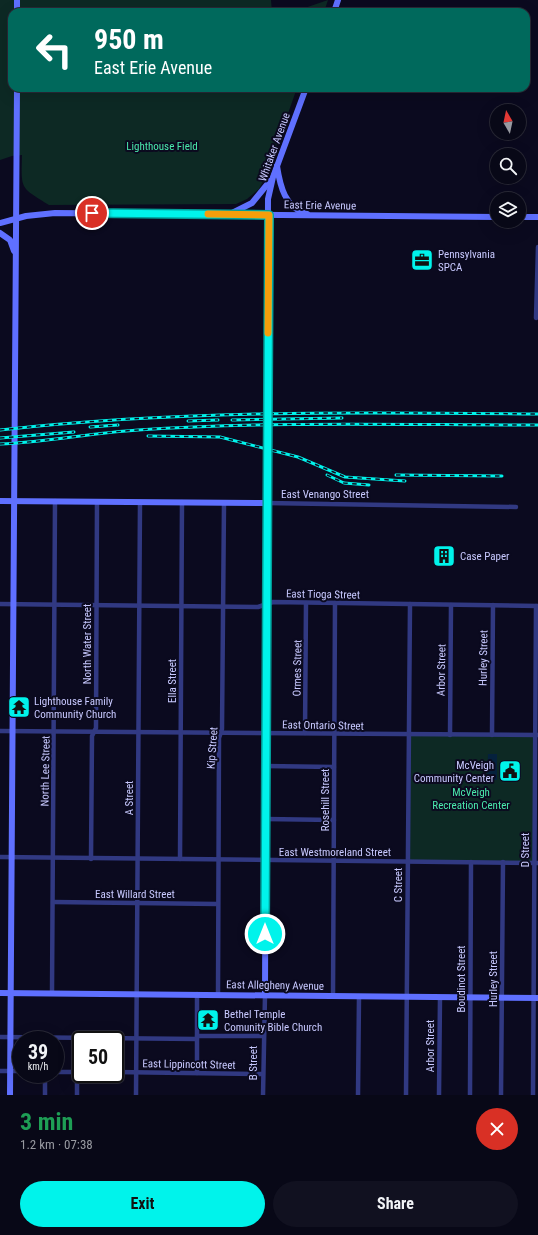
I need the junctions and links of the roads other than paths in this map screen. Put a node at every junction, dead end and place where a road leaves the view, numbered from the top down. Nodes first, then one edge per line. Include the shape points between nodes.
1 (17, 92) edge
2 (304, 92) edge
3 (277, 165) junction
4 (273, 176) junction
5 (223, 214) junction
6 (269, 215) junction
7 (315, 215) junction
8 (490, 217) edge
9 (526, 217) edge
10 (538, 217) edge
11 (16, 218) junction
12 (0, 223) edge
13 (0, 233) edge
14 (538, 247) edge
15 (15, 254) junction
16 (536, 318) dead end
17 (0, 501) edge
18 (14, 501) junction
19 (56, 501) junction
20 (97, 502) junction
21 (140, 502) junction
22 (182, 502) junction
23 (224, 503) junction
24 (266, 504) junction
25 (516, 507) dead end
26 (306, 603) junction
27 (335, 603) junction
28 (0, 604) edge
29 (13, 604) junction
30 (55, 604) junction
31 (410, 604) junction
32 (96, 605) junction
33 (140, 605) junction
34 (266, 605) junction
35 (451, 605) junction
36 (493, 605) junction
37 (182, 606) junction
38 (223, 606) junction
39 (537, 606) edge
40 (0, 731) edge
41 (12, 731) junction
42 (54, 731) junction
43 (93, 732) junction
44 (138, 732) junction
45 (181, 733) junction
46 (221, 733) junction
47 (266, 733) junction
48 (305, 733) junction
49 (335, 734) junction
50 (408, 735) junction
51 (450, 735) junction
52 (492, 735) junction
53 (537, 735) edge
54 (265, 766) junction
55 (334, 767) junction
56 (536, 812) edge
57 (265, 819) junction
58 (334, 820) junction
59 (0, 858) edge
60 (12, 858) junction
61 (53, 858) junction
62 (91, 859) junction
63 (137, 859) junction
64 (180, 859) junction
65 (218, 860) junction
66 (264, 860) junction
67 (334, 861) junction
68 (408, 862) junction
69 (471, 862) junction
70 (503, 862) junction
71 (536, 863) edge
72 (53, 902) junction
73 (138, 903) junction
74 (218, 904) junction
75 (536, 917) edge
76 (536, 949) edge
77 (0, 993) edge
78 (11, 993) junction
79 (52, 993) junction
80 (137, 994) junction
81 (197, 994) junction
82 (218, 994) junction
83 (265, 995) junction
84 (333, 996) junction
85 (359, 996) junction
86 (407, 997) junction
87 (440, 997) junction
88 (470, 997) junction
89 (502, 997) junction
90 (536, 998) edge
91 (263, 1036) junction
92 (0, 1037) edge
93 (10, 1037) junction
94 (197, 1037) junction
95 (136, 1039) junction
96 (0, 1071) edge
97 (11, 1071) junction
98 (124, 1072) edge
99 (136, 1072) junction
100 (197, 1073) junction
101 (263, 1074) junction
102 (45, 1083) edge
103 (78, 1083) edge
104 (10, 1095) edge
105 (45, 1095) edge
106 (77, 1095) edge
107 (136, 1095) edge
108 (263, 1095) edge
109 (358, 1095) edge
110 (406, 1095) edge
111 (439, 1095) edge
112 (470, 1095) edge
113 (501, 1095) edge
114 (533, 1095) edge

1 - 11 main road
2 - 3 main road, Whitaker Avenue
3 - 4 main road, Whitaker Avenue
3 - 7 main road via 280,186 286,198 305,214
4 - 5 main road via 252,203
4 - 6 main road, Whitaker Avenue via 269,187
5 - 6 main road, East Erie Avenue
5 - 11 main road, East Erie Avenue via 55,213
6 - 7 main road, East Erie Avenue
6 - 24 main road, B Street
7 - 8 main road, East Erie Avenue
9 - 10 main road
11 - 12 main road, East Erie Avenue
11 - 15 main road
13 - 15 main road via 10,240
14 - 16 street
15 - 18 main road
17 - 18 main road, East Venango Street
18 - 19 main road, East Venango Street
18 - 29 main road
19 - 20 main road, East Venango Street
19 - 30 street, North Lee Street
20 - 21 main road, East Venango Street
20 - 32 street, North Water Street
21 - 22 main road, East Venango Street
21 - 33 street, A Street
22 - 23 main road, East Venango Street
22 - 37 street, Ella Street
23 - 24 main road, East Venango Street
23 - 38 street, Kip Street
24 - 25 street, East Venango Street
24 - 34 main road, B Street
26 - 27 street, East Tioga Street
26 - 34 street, East Tioga Street via 273,602
26 - 48 street, Ormes Street
27 - 31 street, East Tioga Street
27 - 49 street, Rosehill Street
28 - 29 street, East Tioga Street
29 - 30 street, East Tioga Street
29 - 41 main road
30 - 32 street, East Tioga Street
30 - 42 street, North Lee Street
31 - 35 street, East Tioga Street
31 - 50 street, C Street
32 - 33 street, East Tioga Street
32 - 43 street, North Water Street via 96,728
33 - 37 street, East Tioga Street
33 - 44 street, A Street
34 - 38 street, East Tioga Street
34 - 47 main road, B Street
35 - 36 street, East Tioga Street
35 - 51 street, Arbor Street
36 - 39 street, East Tioga Street
36 - 52 street, Hurley Street
37 - 38 street, East Tioga Street
37 - 45 street, Ella Street
38 - 46 street, Kip Street
39 - 53 street, D Street
40 - 41 street, East Ontario Street
41 - 42 street, East Ontario Street
41 - 60 main road
42 - 43 street, East Ontario Street
42 - 61 street, North Lee Street
43 - 44 street, East Ontario Street
43 - 62 street, North Water Street
44 - 45 street, East Ontario Street
44 - 63 street, A Street
45 - 46 street, East Ontario Street
45 - 64 street, Ella Street
46 - 47 street, East Ontario Street
46 - 65 street, Kip Street
47 - 48 street, East Ontario Street
47 - 54 main road, B Street
48 - 49 street, East Ontario Street
49 - 50 street, East Ontario Street
49 - 55 street, Rosehill Street
50 - 51 street, East Ontario Street
50 - 68 street, C Street
51 - 52 street, East Ontario Street
52 - 53 street, East Ontario Street
53 - 56 street, D Street
54 - 55 street
54 - 57 main road, B Street
55 - 58 street, Rosehill Street
56 - 71 street, D Street
57 - 58 street
57 - 66 main road, B Street
58 - 67 street, Rosehill Street
59 - 60 street, East Westmoreland Street
60 - 61 street, East Westmoreland Street
60 - 78 main road
61 - 62 street, East Westmoreland Street
61 - 72 street, North Lee Street
62 - 63 street, East Westmoreland Street
63 - 64 street, East Westmoreland Street
63 - 73 street, A Street
64 - 65 street, East Westmoreland Street
65 - 66 street, East Westmoreland Street
65 - 74 street, Kip Street
66 - 67 street, East Westmoreland Street
66 - 83 main road, B Street
67 - 68 street, East Westmoreland Street
67 - 84 street, Rosehill Street
68 - 69 street, East Westmoreland Street
68 - 86 street, C Street
69 - 70 street, East Westmoreland Street
69 - 88 street, Boudinot Street
70 - 71 street, East Westmoreland Street
70 - 89 street, Hurley Street
71 - 75 street, D Street
72 - 73 street, East Willard Street
72 - 79 street, North Lee Street
73 - 74 street, East Willard Street
73 - 80 street, A Street
74 - 82 street, Kip Street
75 - 76 street, D Street
76 - 90 street, D Street
77 - 78 main road, East Allegheny Avenue
78 - 79 main road, East Allegheny Avenue
78 - 93 main road
79 - 80 main road, East Allegheny Avenue
80 - 81 main road, East Allegheny Avenue
80 - 95 street, A Street
81 - 82 main road, East Allegheny Avenue
81 - 94 street
82 - 83 main road, East Allegheny Avenue
83 - 84 main road, East Allegheny Avenue
83 - 91 street, B Street
84 - 85 main road, East Allegheny Avenue
85 - 86 main road, East Allegheny Avenue
85 - 109 street
86 - 87 main road, East Allegheny Avenue
86 - 110 street, C Street
87 - 88 main road, East Allegheny Avenue
87 - 111 street, Arbor Street
88 - 89 main road, East Allegheny Avenue
88 - 112 street, Boudinot Street
89 - 90 main road, East Allegheny Avenue
89 - 113 street, Hurley Street
90 - 114 street, D Street
91 - 94 street
91 - 101 street, B Street
92 - 93 street
93 - 95 street
93 - 97 main road
94 - 95 street
94 - 100 street
95 - 99 street, A Street
96 - 97 street
97 - 104 main road
98 - 99 street, East Lippincott Street
99 - 100 street, East Lippincott Street
99 - 107 street, A Street
100 - 101 street, East Lippincott Street
101 - 108 street, B Street
102 - 105 street
103 - 106 street

